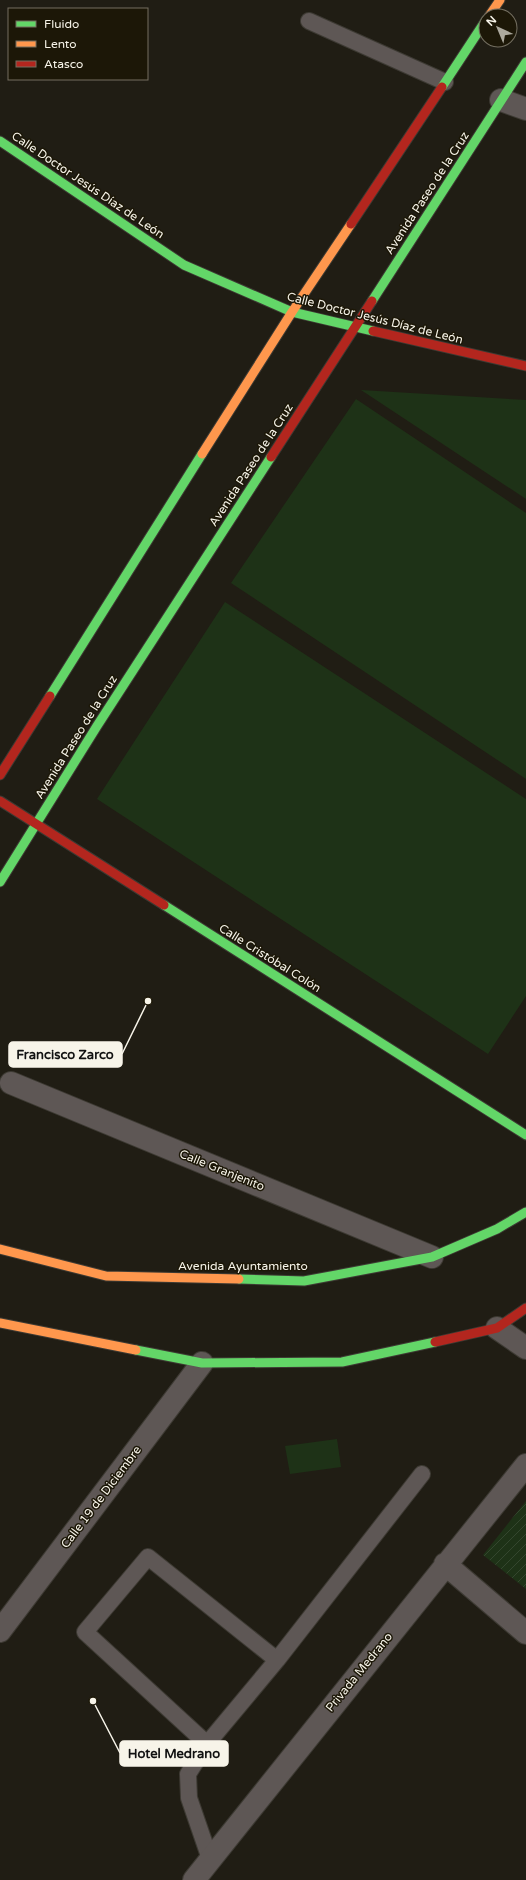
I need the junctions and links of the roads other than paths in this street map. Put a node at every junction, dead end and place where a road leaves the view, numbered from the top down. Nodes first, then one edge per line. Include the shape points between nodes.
1 (309, 21) dead end
2 (478, 32) edge
3 (526, 62) edge
4 (445, 82) junction
5 (501, 100) junction
6 (526, 109) edge
7 (0, 141) edge
8 (292, 312) junction
9 (355, 327) junction
10 (526, 366) edge
11 (0, 775) edge
12 (0, 801) edge
13 (36, 823) junction
14 (2, 879) edge
15 (11, 1083) dead end
16 (526, 1135) edge
17 (526, 1212) edge
18 (0, 1249) edge
19 (432, 1256) junction
20 (526, 1308) edge
21 (0, 1323) edge
22 (497, 1328) junction
23 (526, 1348) edge
24 (202, 1363) junction
25 (526, 1465) edge
26 (422, 1474) dead end
27 (445, 1564) junction
28 (0, 1631) edge
29 (526, 1633) edge
30 (277, 1660) junction
31 (207, 1744) junction
32 (210, 1860) junction
33 (194, 1880) edge

1 - 4 lane
2 - 4 main road
3 - 5 main road, Avenida Paseo de la Cruz
4 - 8 main road
5 - 6 street
5 - 9 main road, Avenida Paseo de la Cruz
7 - 8 main road, Calle Doctor Jesús Díaz de León via 184,265
8 - 9 main road, Calle Doctor Jesús Díaz de León
8 - 11 main road
9 - 10 main road, Calle Doctor Jesús Díaz de León
9 - 13 main road, Avenida Paseo de la Cruz
12 - 13 main road, Calle Cristóbal Colón
13 - 14 main road, Avenida Paseo de la Cruz
13 - 16 main road, Calle Cristóbal Colón
15 - 19 street, Calle Granjenito
17 - 19 main road, Avenida Ayuntamiento via 497,1229
18 - 19 main road, Avenida Ayuntamiento via 106,1276 304,1281
20 - 22 main road
21 - 24 main road
22 - 23 street
22 - 24 main road via 342,1362
24 - 28 street, Calle 19 de Diciembre
25 - 27 street, Privada Medrano
26 - 30 lane
27 - 29 street
27 - 32 street, Privada Medrano
30 - 31 lane
30 - 31 lane via 148,1557 86,1632
31 - 32 lane via 188,1774 189,1798
32 - 33 street, Privada Medrano

